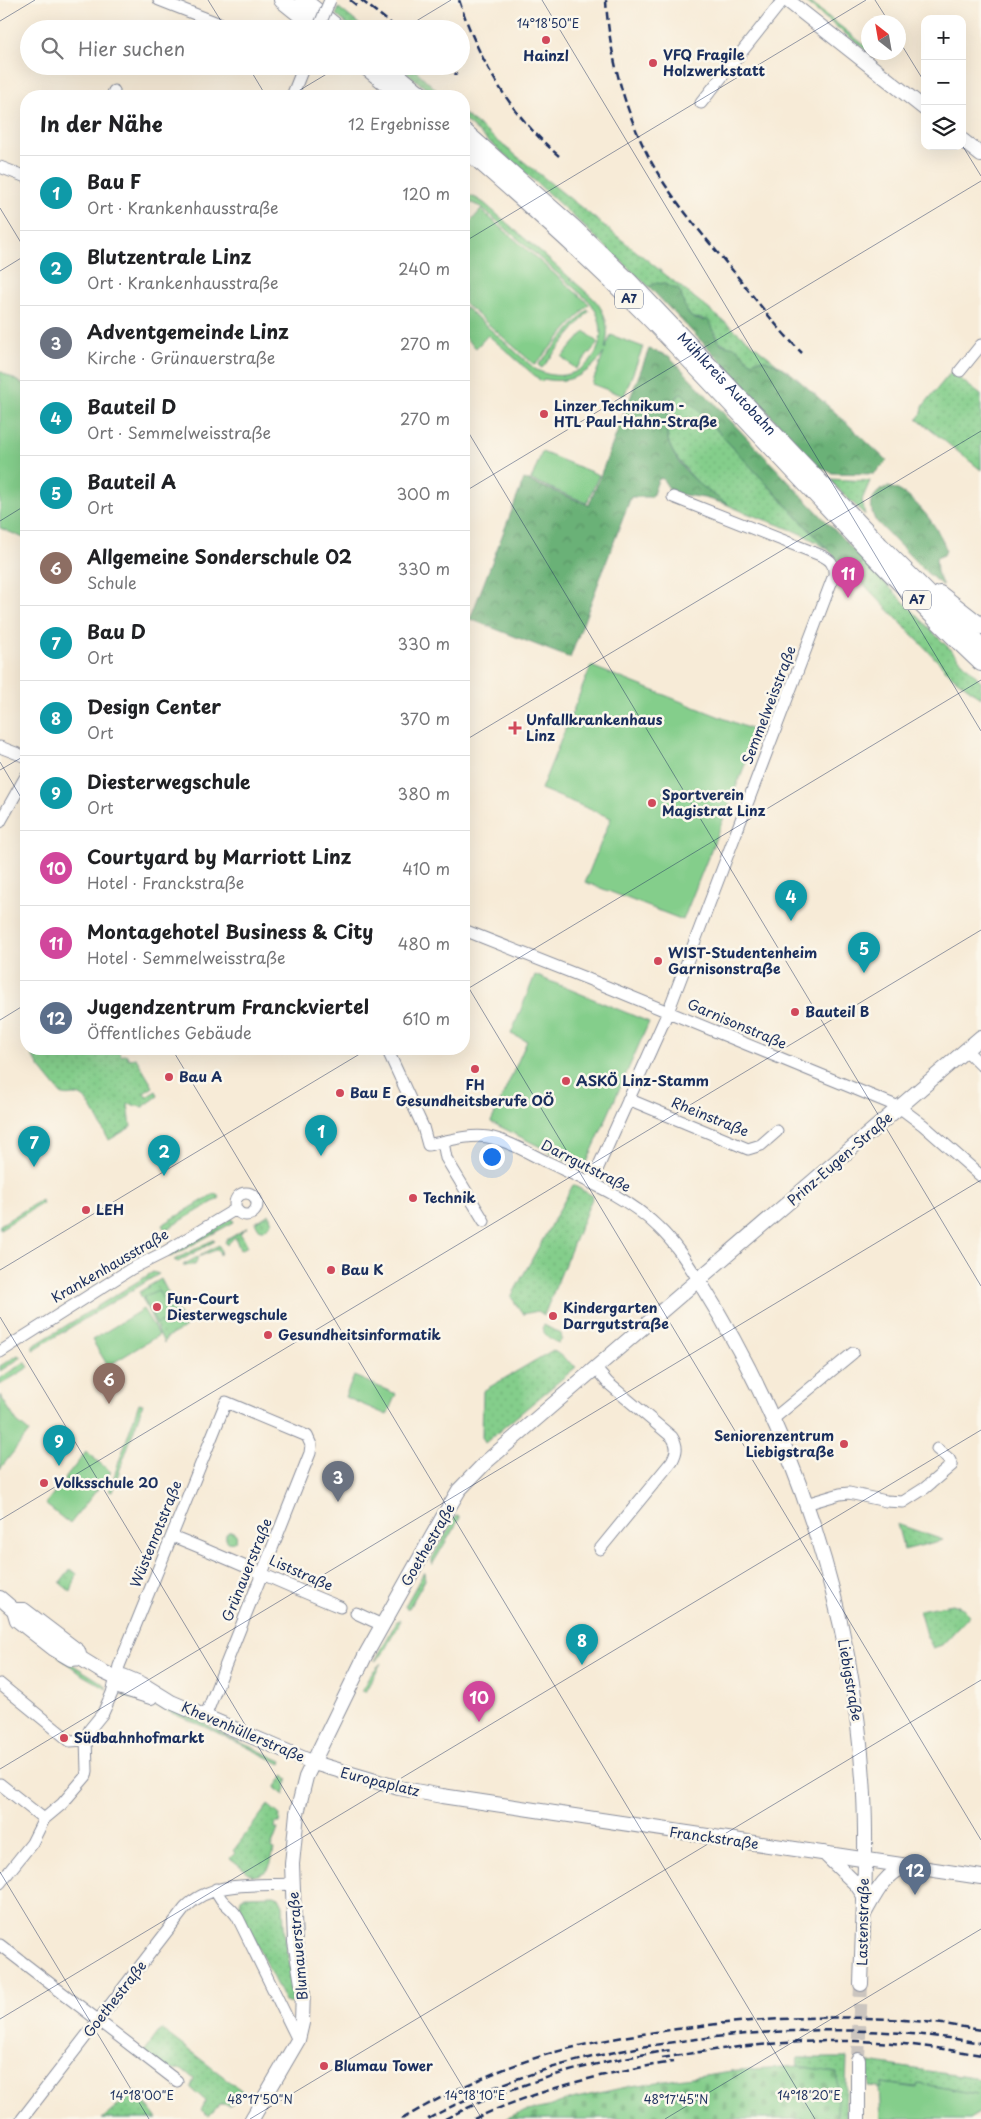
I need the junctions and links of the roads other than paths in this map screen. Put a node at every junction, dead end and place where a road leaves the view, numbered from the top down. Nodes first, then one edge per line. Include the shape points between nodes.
1 (159, 0) edge
2 (282, 0) edge
3 (303, 0) edge
4 (330, 0) edge
5 (783, 0) edge
6 (787, 0) edge
7 (210, 20) edge
8 (307, 20) edge
9 (322, 20) edge
10 (328, 20) edge
11 (300, 75) edge
12 (376, 75) edge
13 (397, 75) edge
14 (294, 90) edge
15 (395, 90) edge
16 (416, 90) edge
17 (701, 103) dead end
18 (921, 106) edge
19 (470, 136) edge
20 (966, 143) edge
21 (470, 153) edge
22 (981, 155) edge
23 (0, 167) edge
24 (20, 175) edge
25 (981, 344) edge
26 (960, 371) dead end
27 (674, 497) dead end
28 (914, 580) junction
29 (981, 626) edge
30 (979, 658) edge
31 (0, 747) edge
32 (20, 755) edge
33 (20, 787) edge
34 (0, 822) edge
35 (470, 932) edge
36 (668, 1012) junction
37 (981, 1037) edge
38 (966, 1050) junction
39 (390, 1055) edge
40 (981, 1065) edge
41 (628, 1099) junction
42 (899, 1108) junction
43 (777, 1131) dead end
44 (443, 1142) junction
45 (981, 1176) edge
46 (591, 1183) junction
47 (236, 1209) dead end
48 (484, 1221) dead end
49 (699, 1281) junction
50 (0, 1352) edge
51 (853, 1352) dead end
52 (596, 1369) junction
53 (226, 1402) joint
54 (773, 1419) junction
55 (937, 1449) dead end
56 (806, 1504) junction
57 (172, 1536) junction
58 (600, 1549) dead end
59 (262, 1573) junction
60 (0, 1598) edge
61 (337, 1606) dead end
62 (356, 1613) dead end
63 (382, 1625) junction
64 (116, 1678) junction
65 (0, 1684) edge
66 (204, 1716) junction
67 (85, 1740) junction
68 (314, 1763) junction
69 (0, 1784) edge
70 (448, 1797) joint
71 (44, 1820) junction
72 (824, 1853) junction
73 (864, 1860) junction
74 (906, 1866) junction
75 (981, 1877) edge
76 (0, 1883) edge
77 (292, 1884) junction
78 (237, 1887) junction
79 (216, 1889) junction
80 (863, 1894) junction
81 (229, 1907) junction
82 (863, 1915) junction
83 (0, 1945) edge
84 (861, 1984) tunnel mouth
85 (98, 2020) junction
86 (298, 2040) junction
87 (858, 2060) tunnel mouth
88 (177, 2081) dead end
89 (22, 2119) edge
90 (252, 2119) edge
91 (858, 2119) edge

1 - 7 street
2 - 8 highway
3 - 10 highway
4 - 9 street, bridge
5 - 17 street
6 - 18 main road
11 - 14 street
12 - 15 highway
13 - 16 highway
19 - 28 highway, Mühlkreis Autobahn / A7 via 630,282
20 - 22 main road
21 - 30 highway, Mühlkreis Autobahn / A7 via 647,317 861,544
23 - 24 street
25 - 26 street
27 - 36 street, Semmelweisstraße via 827,558 835,568
28 - 29 highway via 946,598
28 - 30 highway, Mühlkreis Autobahn / A7
31 - 32 street
33 - 34 street
35 - 36 street, Garnisonstraße
36 - 41 street, Semmelweisstraße
36 - 42 street, Garnisonstraße
37 - 38 main road, Prinz-Eugen-Straße
38 - 40 street
38 - 42 main road, Prinz-Eugen-Straße
39 - 44 street, Darrgutstraße via 428,1145
41 - 43 street, Rheinstraße via 748,1150
41 - 46 street, Semmelweisstraße
42 - 45 street, Garnisonstraße
42 - 49 main road, Prinz-Eugen-Straße
44 - 46 street, Darrgutstraße via 477,1137 498,1140
44 - 48 street via 446,1158
46 - 49 street, Darrgutstraße via 658,1226
47 - 50 street, Krankenhausstraße via 132,1269
49 - 52 main road, Goethestraße
49 - 54 main road, Liebigstraße via 737,1345
51 - 54 street
52 - 58 street via 672,1437 676,1446 672,1461
52 - 63 main road, Goethestraße via 486,1462 464,1485
53 - 57 street, Wüstenrotstraße
53 - 59 street, Grünauerstraße via 306,1436 311,1445
54 - 56 main road, Liebigstraße
55 - 56 street via 952,1462 950,1468 908,1500 898,1502 849,1493
56 - 73 main road, Liebigstraße via 842,1633 856,1713 864,1796
57 - 59 street, Liststraße
57 - 64 street, Wüstenrotstraße
59 - 61 street, Liststraße
59 - 66 street, Grünauerstraße
60 - 64 main road, Khevenhüllerstraße via 14,1610 17,1620 54,1649 71,1659 80,1658
62 - 63 street
63 - 68 main road, Goethestraße
64 - 66 main road, Khevenhüllerstraße via 123,1676 142,1684 171,1702
64 - 67 street, Wüstenrotstraße via 103,1713
65 - 67 street via 70,1740
66 - 68 main road, Khevenhüllerstraße
67 - 71 street via 86,1776
68 - 70 main road, Europaplatz via 399,1788
68 - 77 main road, Blumauerstraße via 306,1777 296,1813
69 - 71 street
70 - 72 main road, Franckstraße
71 - 76 street via 32,1843
72 - 73 main road, Franckstraße
72 - 80 main road
73 - 74 main road, Franckstraße
73 - 80 main road, Lastenstraße
74 - 75 main road, Franckstraße
74 - 82 main road via 882,1884
77 - 78 street, Goethestraße
77 - 86 main road, Blumauerstraße via 295,1942 304,2002
78 - 79 street, Goethestraße
78 - 81 street via 237,1900
79 - 81 street
79 - 85 street, Goethestraße via 202,1894 185,1908
80 - 82 main road, Lastenstraße
81 - 86 street
82 - 84 main road, Lastenstraße
83 - 85 street
85 - 88 street
85 - 89 street, Goethestraße
86 - 90 main road, Blumauerstraße
87 - 91 main road

